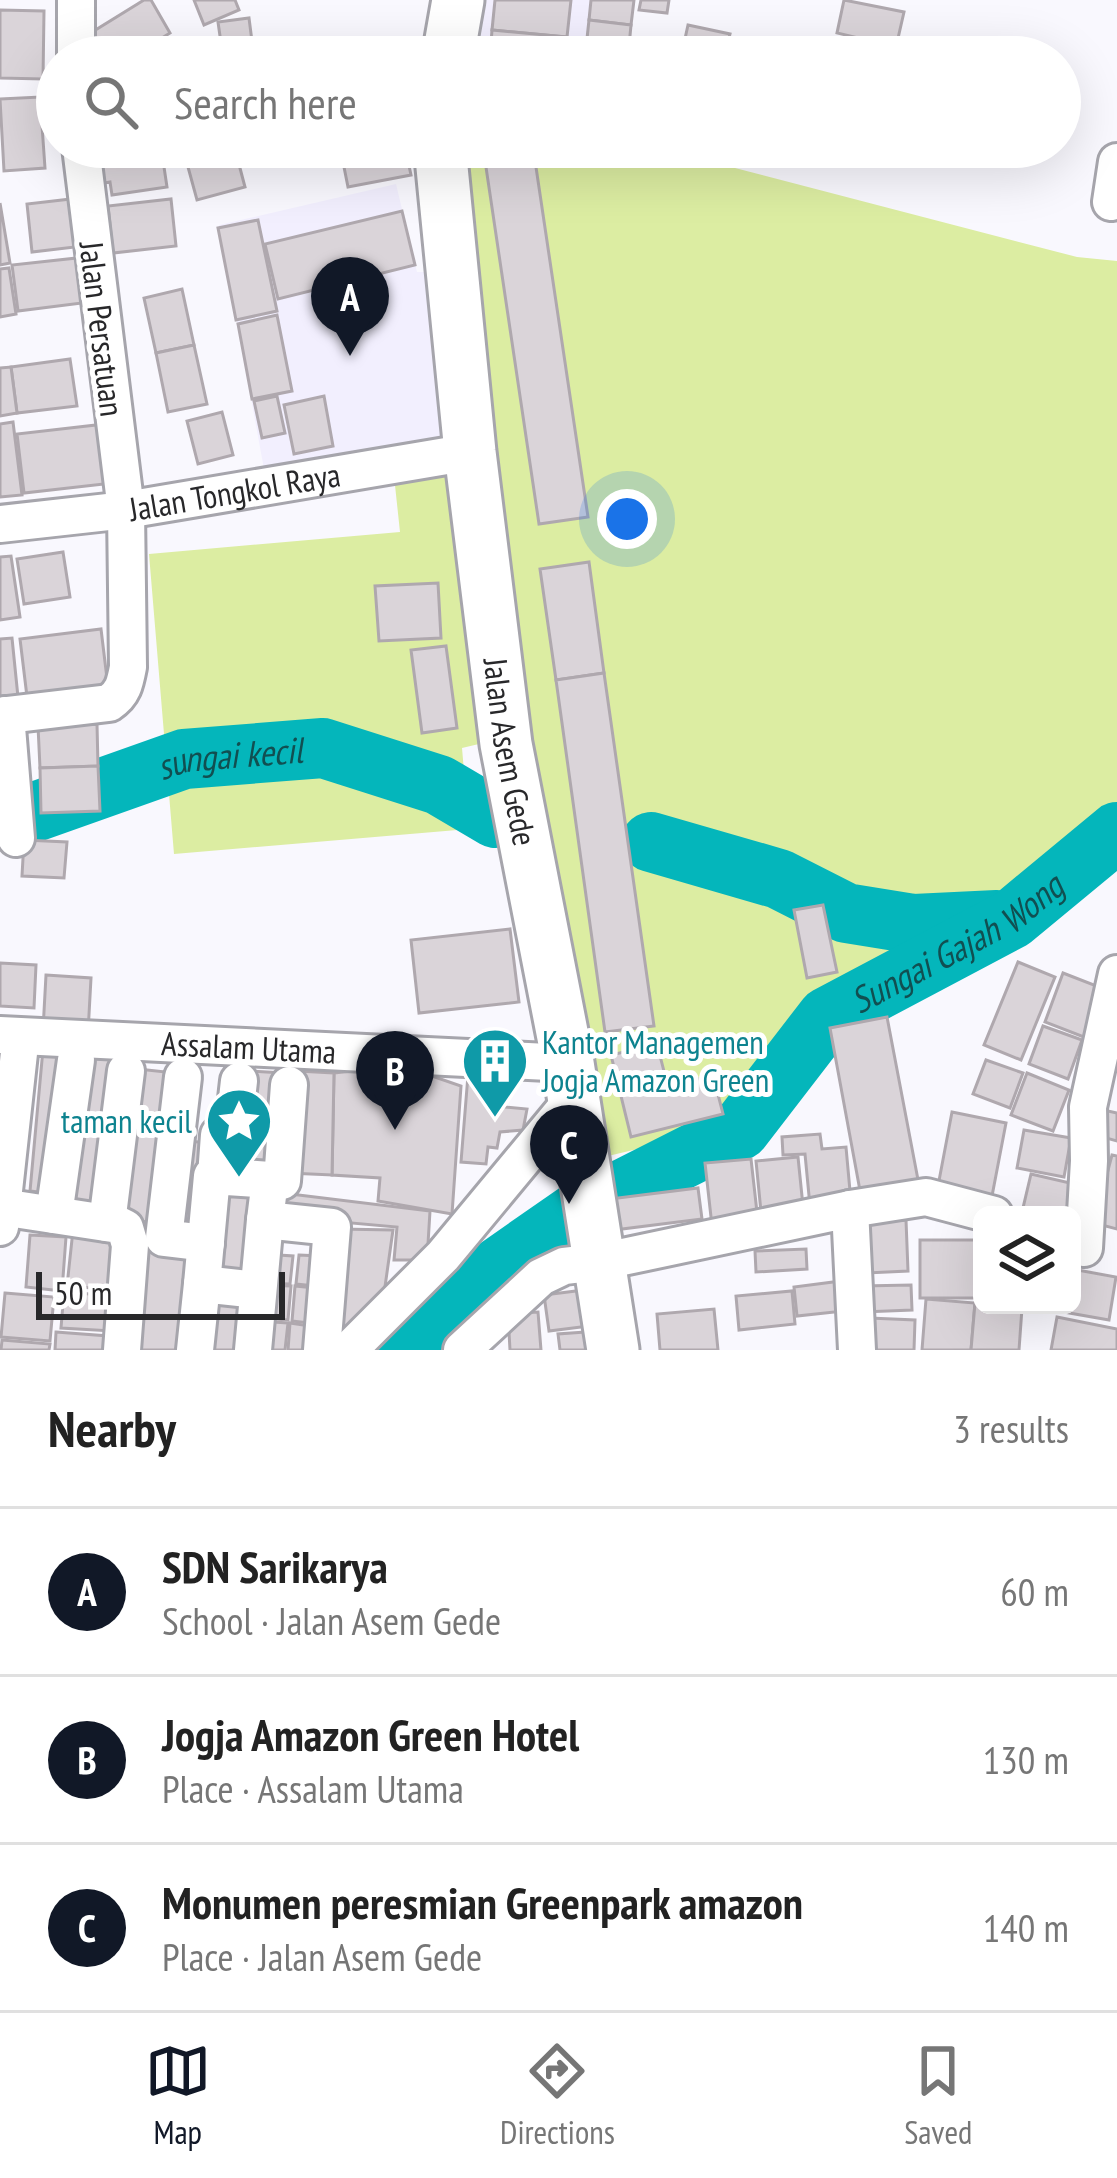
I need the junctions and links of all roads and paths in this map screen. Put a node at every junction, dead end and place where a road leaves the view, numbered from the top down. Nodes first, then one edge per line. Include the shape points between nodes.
1 (76, 0) edge
2 (458, 0) edge
3 (76, 36) edge
4 (452, 36) edge
5 (1117, 162) edge
6 (84, 168) edge
7 (442, 168) edge
8 (1111, 202) dead end
9 (470, 452) junction
10 (126, 511) junction
11 (0, 524) edge
12 (3, 716) edge
13 (16, 838) dead end
14 (1117, 974) edge
15 (9, 1044) edge
16 (76, 1060) dead end
17 (126, 1071) dead end
18 (239, 1081) dead end
19 (289, 1085) dead end
20 (573, 1096) junction
21 (219, 1135) junction
22 (216, 1176) junction
23 (270, 1180) junction
24 (850, 1209) junction
25 (973, 1209) edge
26 (54, 1215) junction
27 (1, 1219) edge
28 (265, 1220) junction
29 (117, 1228) junction
30 (164, 1238) junction
31 (206, 1243) junction
32 (596, 1243) junction
33 (1091, 1250) edge
34 (202, 1284) junction
35 (258, 1290) junction
36 (122, 1350) edge
37 (195, 1350) edge
38 (253, 1350) edge
39 (322, 1350) edge
40 (349, 1350) edge
41 (462, 1350) edge
42 (613, 1350) edge
43 (856, 1350) edge

1 - 3 street
2 - 4 street
5 - 8 street
6 - 10 street, Jalan Persatuan
7 - 9 street, Jalan Asem Gede
9 - 10 street, Jalan Tongkol Raya
9 - 20 street, Jalan Asem Gede via 506,744
10 - 11 street, Jalan Tongkol Raya
10 - 12 street, Jalan Persatuan via 128,667 118,697
12 - 13 street
14 - 33 street via 1088,1107
15 - 20 street, Assalam Utama
15 - 27 street
16 - 26 street
17 - 29 street
18 - 21 street via 232,1134
19 - 23 street via 282,1181
20 - 32 street, Jalan Asem Gede
20 - 40 street via 443,1256
21 - 22 street
21 - 30 street via 204,1132 205,1103 182,1090
22 - 23 street
22 - 31 street
23 - 28 street
24 - 25 street via 926,1197
24 - 32 street
24 - 43 street
26 - 27 street
26 - 29 street
28 - 35 street
28 - 39 street via 332,1227
29 - 30 street
29 - 36 street via 130,1245
30 - 31 street
31 - 34 street
32 - 41 street via 541,1277
32 - 42 street, Jalan Asem Gede
34 - 35 street
34 - 37 street
35 - 38 street

